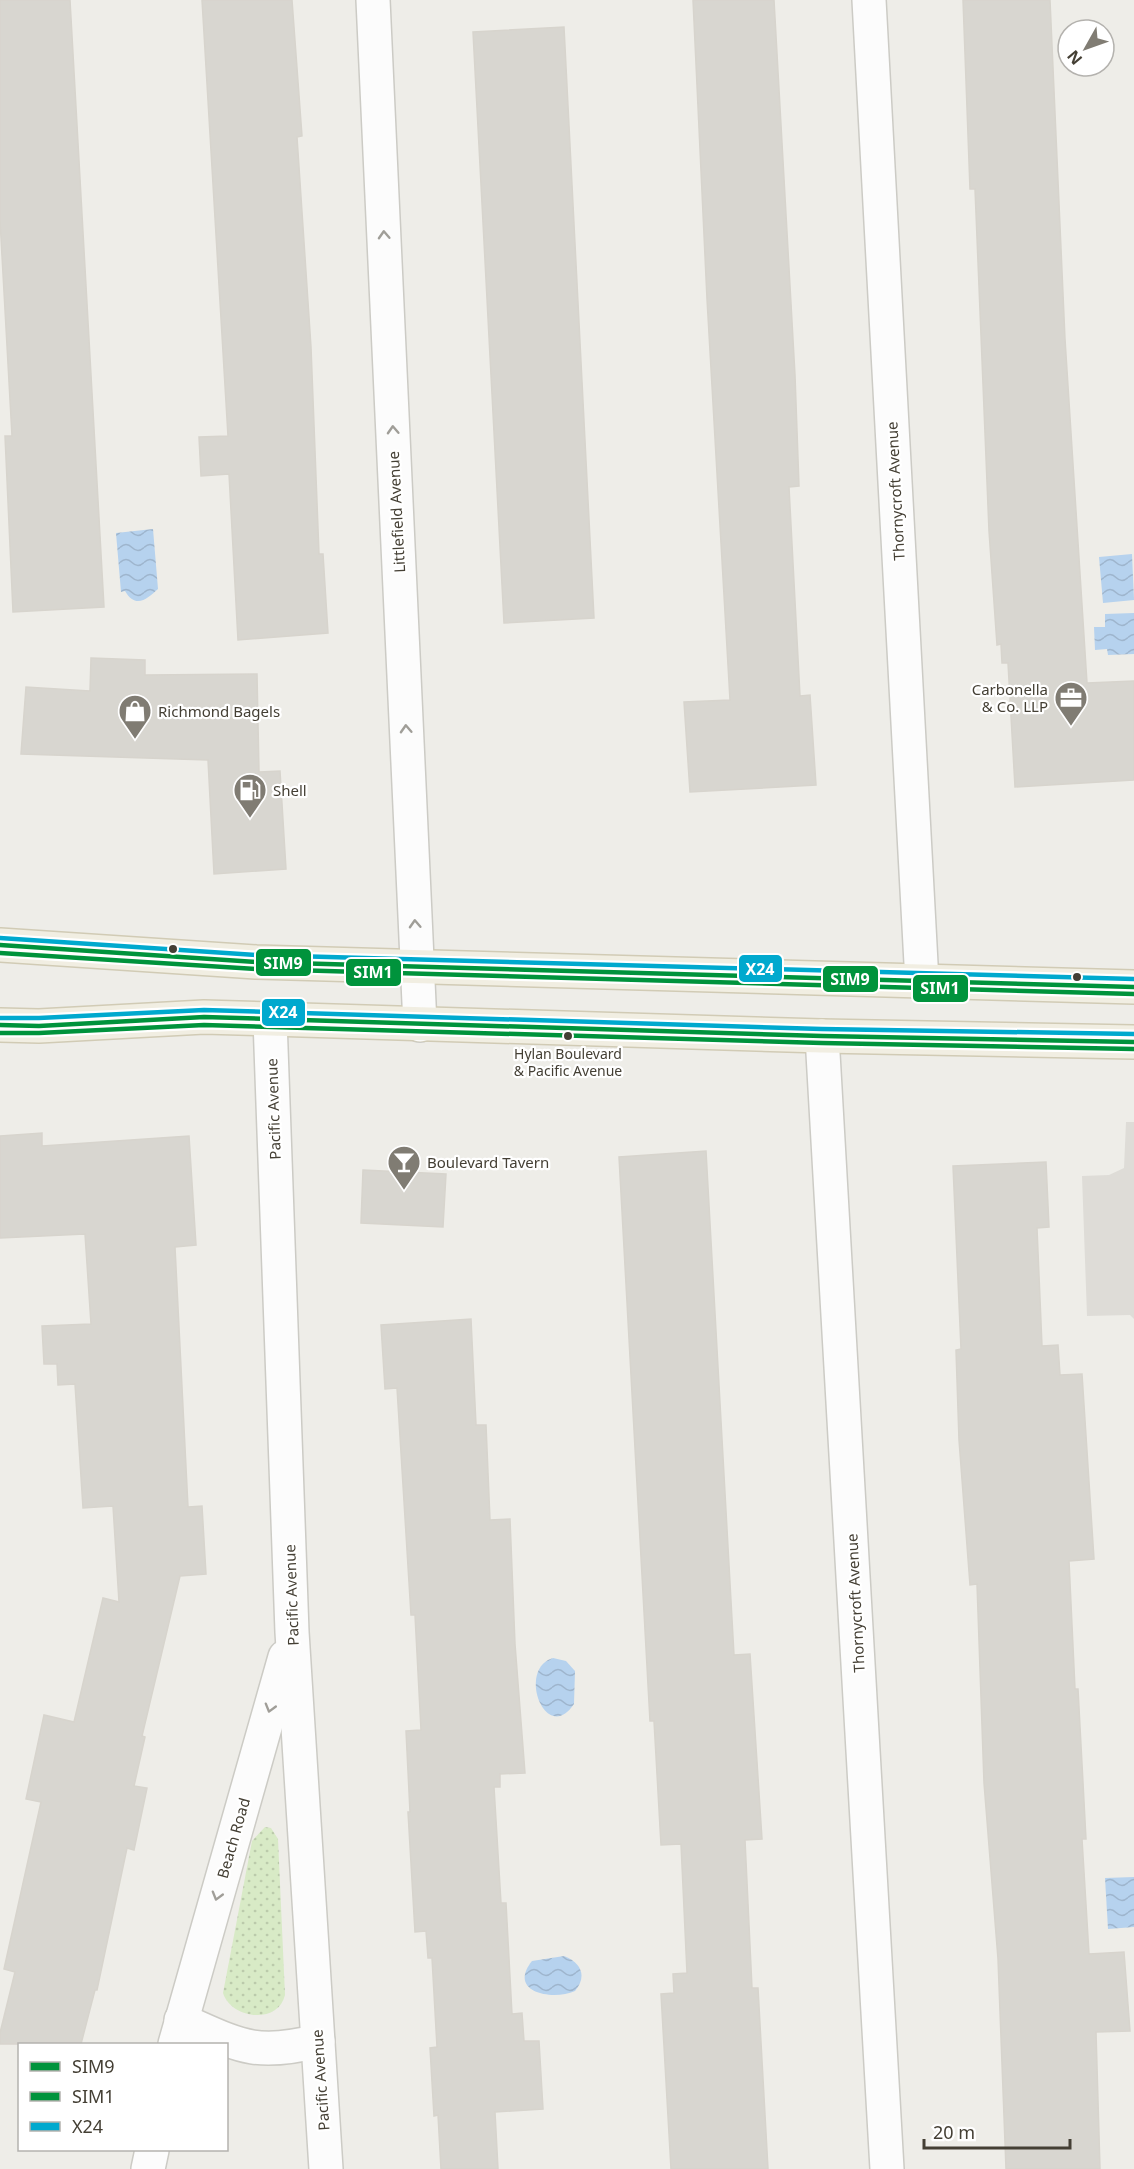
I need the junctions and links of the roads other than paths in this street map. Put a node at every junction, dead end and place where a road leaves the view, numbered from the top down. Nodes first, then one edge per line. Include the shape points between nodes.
1 (373, 0) edge
2 (869, 0) edge
3 (0, 945) edge
4 (417, 968) junction
5 (922, 982) junction
6 (1134, 987) edge
7 (270, 1020) junction
8 (0, 1025) edge
9 (420, 1025) junction
10 (822, 1036) junction
11 (1134, 1042) edge
12 (292, 1632) junction
13 (178, 2032) edge
14 (318, 2041) junction
15 (152, 2151) edge
16 (148, 2169) edge
17 (326, 2169) edge
18 (887, 2169) edge

4 -> 1 street, Littlefield Avenue
2 - 5 street, Thornycroft Avenue
3 - 4 main road
4 - 5 main road
4 - 9 street, Littlefield Avenue
5 - 6 main road
7 - 8 main road via 204,1017
7 - 9 main road
7 - 12 street, Pacific Avenue
9 - 10 main road
10 - 11 main road
10 - 18 street, Thornycroft Avenue
12 -> 13 street, Beach Road
12 - 14 street, Pacific Avenue
13 - 14 street via 259,2049 284,2049
14 - 17 street, Pacific Avenue
15 - 16 street

